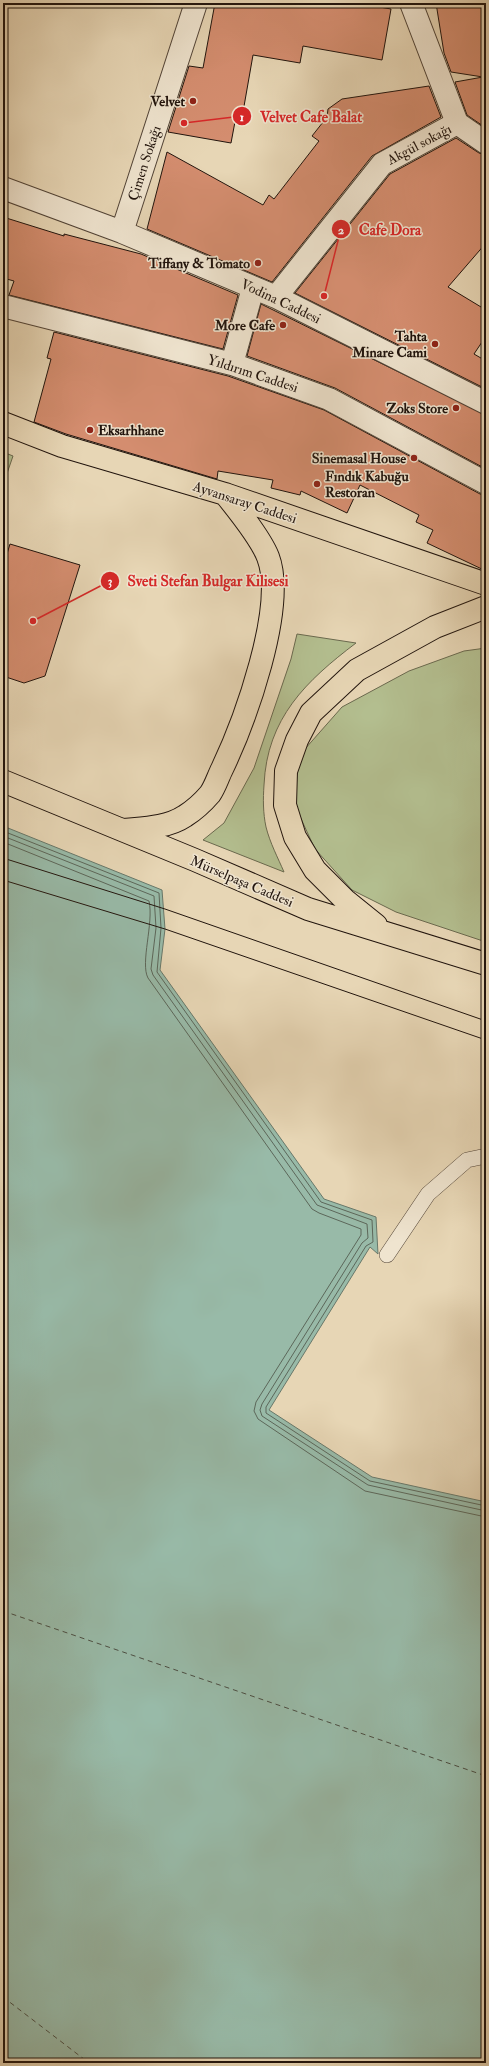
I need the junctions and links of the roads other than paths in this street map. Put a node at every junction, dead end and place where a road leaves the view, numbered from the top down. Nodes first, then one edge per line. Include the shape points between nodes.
1 (196, 3) edge
2 (412, 3) edge
3 (457, 123) junction
4 (486, 143) edge
5 (3, 188) edge
6 (122, 232) junction
7 (253, 288) junction
8 (276, 297) junction
9 (3, 306) edge
10 (232, 364) junction
11 (486, 403) edge
12 (3, 423) edge
13 (486, 483) edge
14 (225, 494) junction
15 (486, 584) edge
16 (486, 607) edge
17 (3, 781) edge
18 (120, 830) junction
19 (383, 932) junction
20 (486, 964) edge
21 (486, 1156) edge
22 (387, 1255) dead end

1 - 6 street, Çimen Sokağı
2 - 3 street
3 - 4 street
3 - 8 street, Akgül sokağı via 382,164
5 - 6 street, Vodina Caddesi
6 - 7 street, Vodina Caddesi
7 - 8 street, Vodina Caddesi
7 - 10 street
8 - 11 street, Vodina Caddesi
9 - 10 street, Yıldırım Caddesi
10 - 13 street, Yıldırım Caddesi via 329,399
12 - 14 main road, Ayvansaray Caddesi via 62,446
14 - 15 main road, Ayvansaray Caddesi
14 - 18 main road via 242,514 268,557 273,582 271,617 253,692 230,752 210,794 184,817 160,825
16 - 19 main road via 435,627 357,670 311,713 297,740 286,771 285,805 294,838 315,870
17 - 18 main road, Mürselpaşa Caddesi
18 - 19 main road, Mürselpaşa Caddesi via 308,909
19 - 20 main road, Mürselpaşa Caddesi
21 - 22 lane via 467,1160 428,1194

